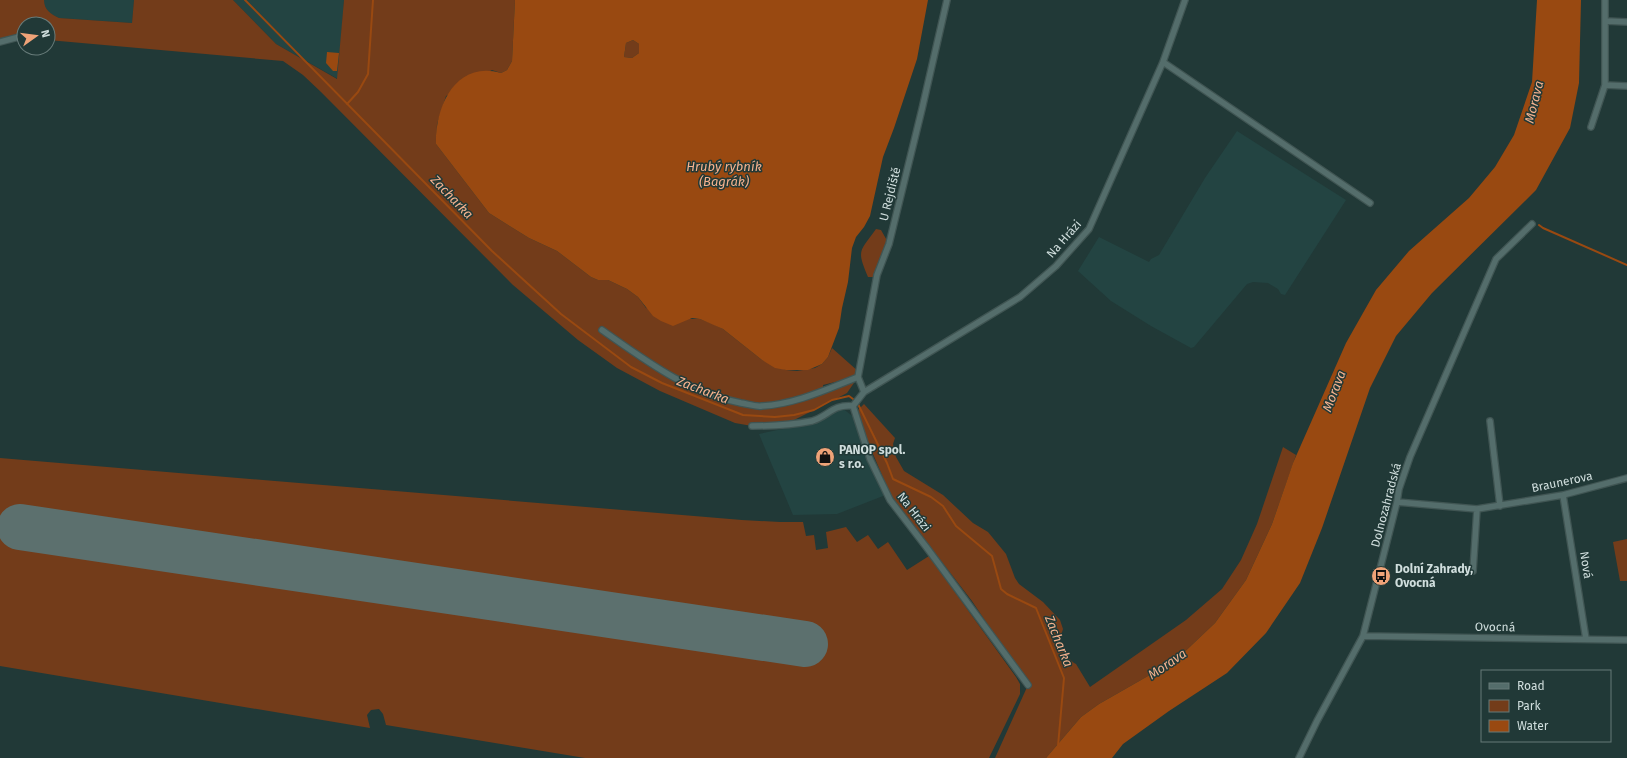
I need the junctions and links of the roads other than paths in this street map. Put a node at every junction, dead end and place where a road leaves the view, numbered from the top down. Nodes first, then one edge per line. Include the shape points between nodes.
1 (947, 0) edge
2 (1184, 0) edge
3 (1605, 0) edge
4 (1606, 21) junction
5 (1627, 22) edge
6 (16, 38) edge
7 (0, 42) edge
8 (1163, 62) junction
9 (1604, 84) junction
10 (1627, 86) edge
11 (1591, 127) dead end
12 (1370, 203) dead end
13 (1532, 224) dead end
14 (602, 330) dead end
15 (858, 377) junction
16 (862, 394) junction
17 (853, 405) junction
18 (1490, 421) dead end
19 (752, 426) dead end
20 (1627, 478) edge
21 (1564, 495) junction
22 (1397, 502) junction
23 (1500, 506) junction
24 (1477, 509) junction
25 (1473, 571) dead end
26 (1363, 636) junction
27 (1586, 639) junction
28 (1627, 640) edge
29 (1028, 686) dead end
30 (1299, 758) edge

1 - 15 street, U Rejdiště via 889,244 877,275
2 - 8 street, Na Hrázi
3 - 4 street
4 - 5 street
4 - 9 street
6 - 7 street
8 - 12 street
8 - 16 street, Na Hrázi via 1089,229 1056,266 1020,297
9 - 10 street
9 - 11 street
13 - 22 street, Dolnozahradská via 1496,259 1410,457
14 - 15 street via 662,372 727,400 761,406 784,403
15 - 16 street
16 - 17 street, Na Hrázi
17 - 19 street via 839,406 814,420 781,426
17 - 29 street, Na Hrázi via 870,459 890,500
18 - 23 street
20 - 21 street, Braunerova
21 - 23 street, Braunerova
21 - 27 street, Nová
22 - 24 street, Braunerova
22 - 26 street, Dolnozahradská
23 - 24 street, Braunerova
24 - 25 street
26 - 27 street, Ovocná
26 - 30 street, Dolnozahradská
27 - 28 street, Ovocná

